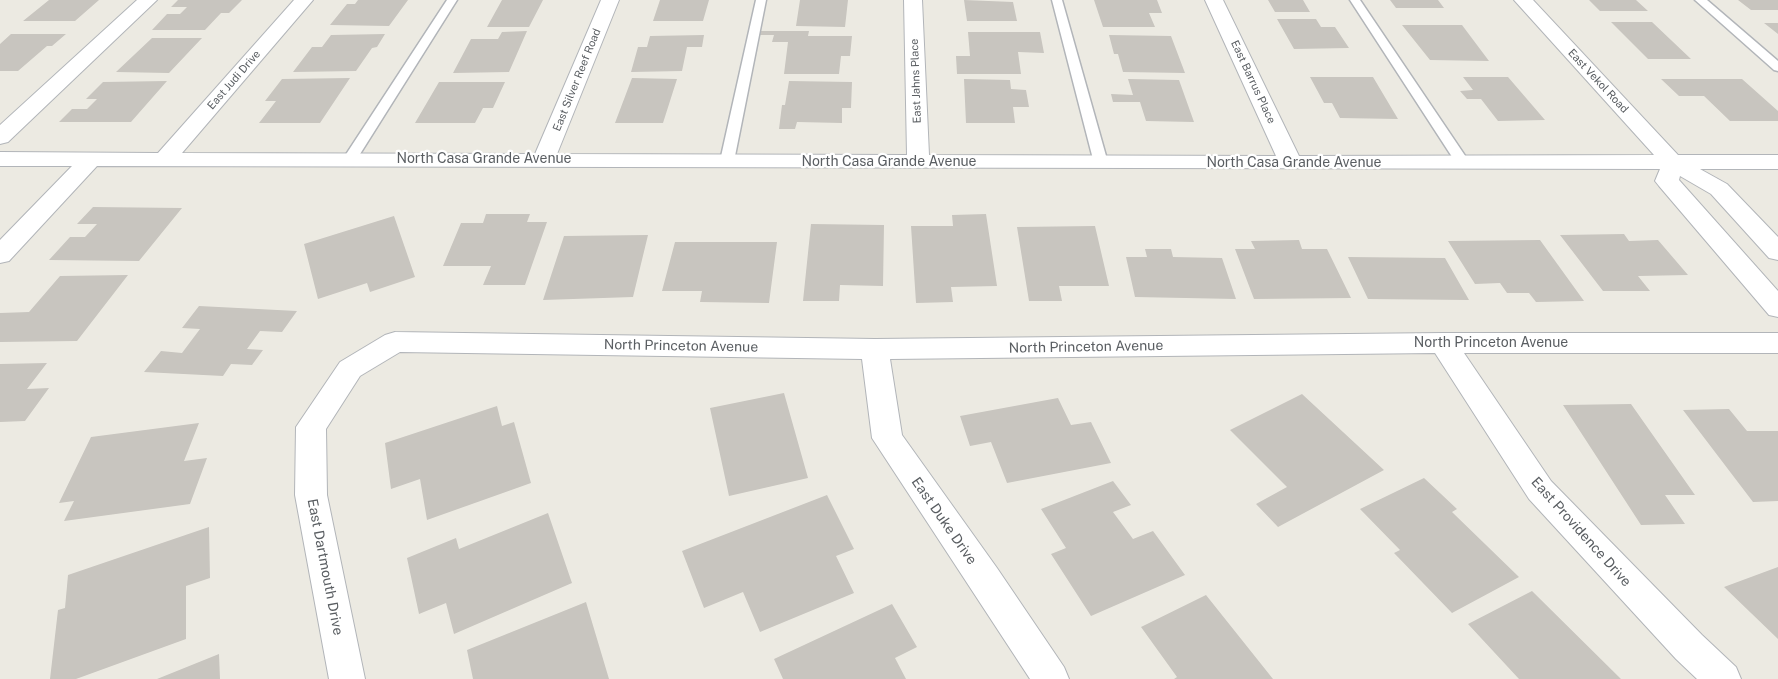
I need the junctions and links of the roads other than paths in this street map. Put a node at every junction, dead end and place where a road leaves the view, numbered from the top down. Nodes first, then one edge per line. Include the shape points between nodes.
1 (148, 0) edge
2 (304, 0) edge
3 (452, 0) edge
4 (610, 0) edge
5 (761, 0) edge
6 (913, 0) edge
7 (1057, 0) edge
8 (1214, 0) edge
9 (1355, 0) edge
10 (1523, 0) edge
11 (1700, 0) edge
12 (1778, 67) edge
13 (0, 137) edge
14 (0, 159) edge
15 (91, 159) junction
16 (165, 159) junction
17 (350, 159) junction
18 (544, 159) junction
19 (727, 161) junction
20 (918, 162) junction
21 (1102, 162) junction
22 (1672, 162) junction
23 (1778, 162) edge
24 (1291, 163) junction
25 (1463, 163) junction
26 (1778, 252) edge
27 (0, 255) edge
28 (1778, 308) edge
29 (395, 342) joint
30 (1444, 343) junction
31 (1778, 343) edge
32 (875, 349) junction
33 (347, 679) edge
34 (1051, 679) edge
35 (1723, 679) edge

1 - 13 street
2 - 16 street, East Judi Drive
3 - 17 lane
4 - 18 street, East Silver Reef Road
5 - 19 lane
6 - 20 street, East Jahns Place
7 - 21 lane
8 - 24 street, East Barrus Place
9 - 25 lane
10 - 22 street, East Vekol Road
11 - 12 lane
14 - 15 street, North Casa Grande Avenue
15 - 16 street, North Casa Grande Avenue
15 - 27 street
16 - 17 street, North Casa Grande Avenue
17 - 18 street, North Casa Grande Avenue
18 - 19 street, North Casa Grande Avenue
19 - 20 street, North Casa Grande Avenue
20 - 21 street, North Casa Grande Avenue
21 - 24 street, North Casa Grande Avenue
22 - 23 street, North Casa Grande Avenue
22 - 25 street, North Casa Grande Avenue
22 - 26 street, East Vekol Road via 1719,189
22 - 28 street via 1667,180
24 - 25 street, North Casa Grande Avenue
29 - 32 street, North Princeton Avenue
29 - 33 street, East Dartmouth Drive via 350,369 311,426 311,496
30 - 31 street, North Princeton Avenue
30 - 32 street, North Princeton Avenue
30 - 35 street, East Providence Drive via 1540,490
32 - 34 street, East Duke Drive via 887,438

